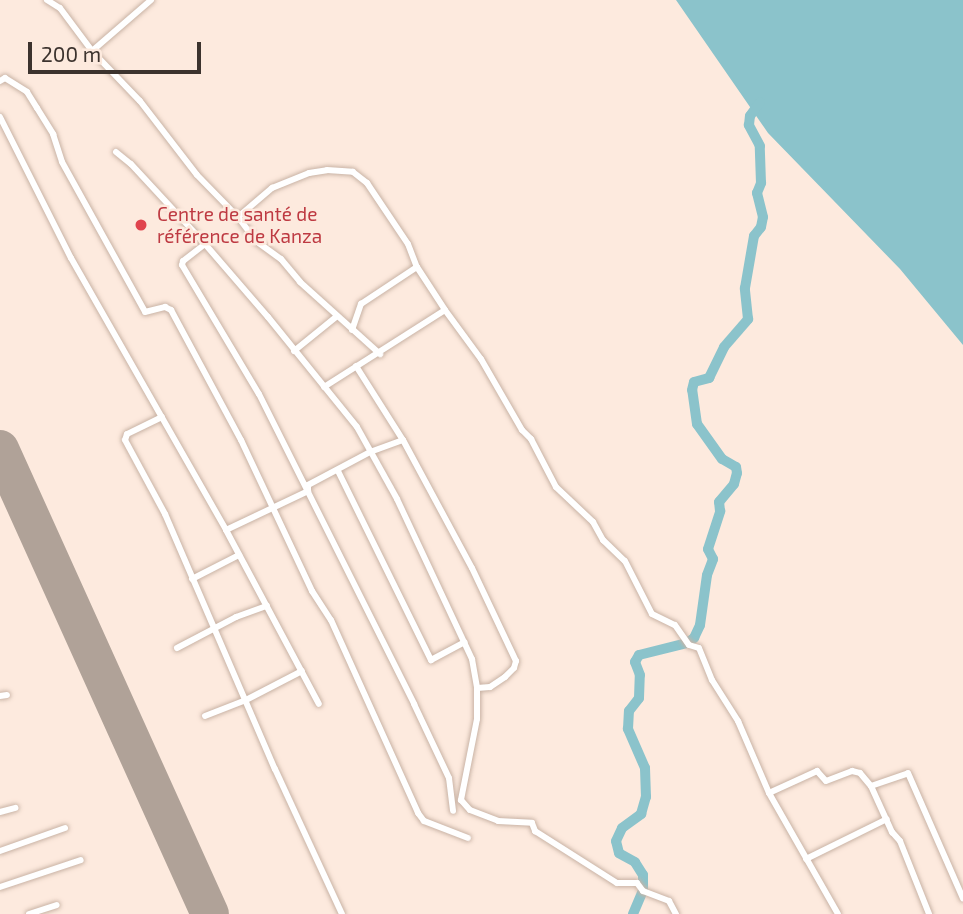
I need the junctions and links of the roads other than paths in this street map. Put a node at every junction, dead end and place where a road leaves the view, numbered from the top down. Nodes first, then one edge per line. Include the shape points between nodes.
1 (47, 0) edge
2 (151, 0) edge
3 (92, 51) junction
4 (0, 81) edge
5 (0, 117) edge
6 (116, 152) dead end
7 (238, 217) junction
8 (205, 244) junction
9 (417, 267) junction
10 (445, 310) junction
11 (337, 316) junction
12 (352, 330) junction
13 (295, 351) junction
14 (380, 354) junction
15 (356, 366) junction
16 (324, 387) junction
17 (162, 417) junction
18 (403, 440) junction
19 (370, 452) junction
20 (338, 471) junction
21 (308, 491) junction
22 (273, 509) junction
23 (226, 530) junction
24 (239, 555) junction
25 (192, 579) junction
26 (267, 606) junction
27 (216, 630) junction
28 (465, 642) junction
29 (177, 648) dead end
30 (302, 671) junction
31 (477, 688) junction
32 (246, 700) junction
33 (319, 704) dead end
34 (205, 716) dead end
35 (871, 786) junction
36 (769, 793) junction
37 (15, 808) dead end
38 (0, 811) edge
39 (453, 811) dead end
40 (887, 818) junction
41 (65, 828) dead end
42 (468, 838) dead end
43 (0, 851) edge
44 (806, 859) junction
45 (81, 860) dead end
46 (0, 887) edge
47 (963, 898) edge
48 (57, 905) dead end
49 (29, 914) edge
50 (342, 914) edge
51 (676, 914) edge
52 (838, 914) edge
53 (929, 914) edge

1 - 3 street via 60,8
2 - 3 street
3 - 7 street via 140,101 213,194
4 - 22 street via 5,78 26,92 37,107 62,162 145,312 171,310
5 - 17 street via 71,258
6 - 8 street
7 - 9 street via 260,196 284,183 327,170 353,172 367,183 398,228
7 - 11 street via 256,241
8 - 13 street
8 - 21 street via 182,265 245,370
9 - 10 street
9 - 12 street via 360,304
10 - 14 street
10 - 36 street via 481,359 563,496 593,522 603,540 625,561 652,614 675,625 689,645 699,648
11 - 12 street
11 - 13 street
12 - 14 street
13 - 16 street
14 - 15 street
15 - 16 street
15 - 18 street
16 - 19 street
17 - 23 street
17 - 25 street via 127,434 125,440 165,514
18 - 19 street
18 - 31 street via 486,594 516,661 505,677 490,687
19 - 20 street
19 - 28 street
20 - 21 street via 308,485
20 - 28 street via 431,660
21 - 22 street
21 - 39 street via 439,753 449,778
22 - 23 street
22 - 42 street via 352,662 418,813 424,821
23 - 24 street
24 - 25 street
24 - 26 street
25 - 27 street
26 - 27 street
26 - 30 street
27 - 29 street
27 - 32 street
28 - 31 street
30 - 32 street
30 - 33 street
31 - 51 street via 477,719 461,800 470,810 498,821 532,823 535,831 617,883 636,883 643,891 669,901
32 - 34 street
32 - 50 street
35 - 36 street via 856,771 826,780 817,771
35 - 40 street
35 - 47 street via 908,773
36 - 44 street
37 - 38 street
40 - 44 street
40 - 53 street
41 - 43 street
44 - 52 street
45 - 46 street
48 - 49 street

